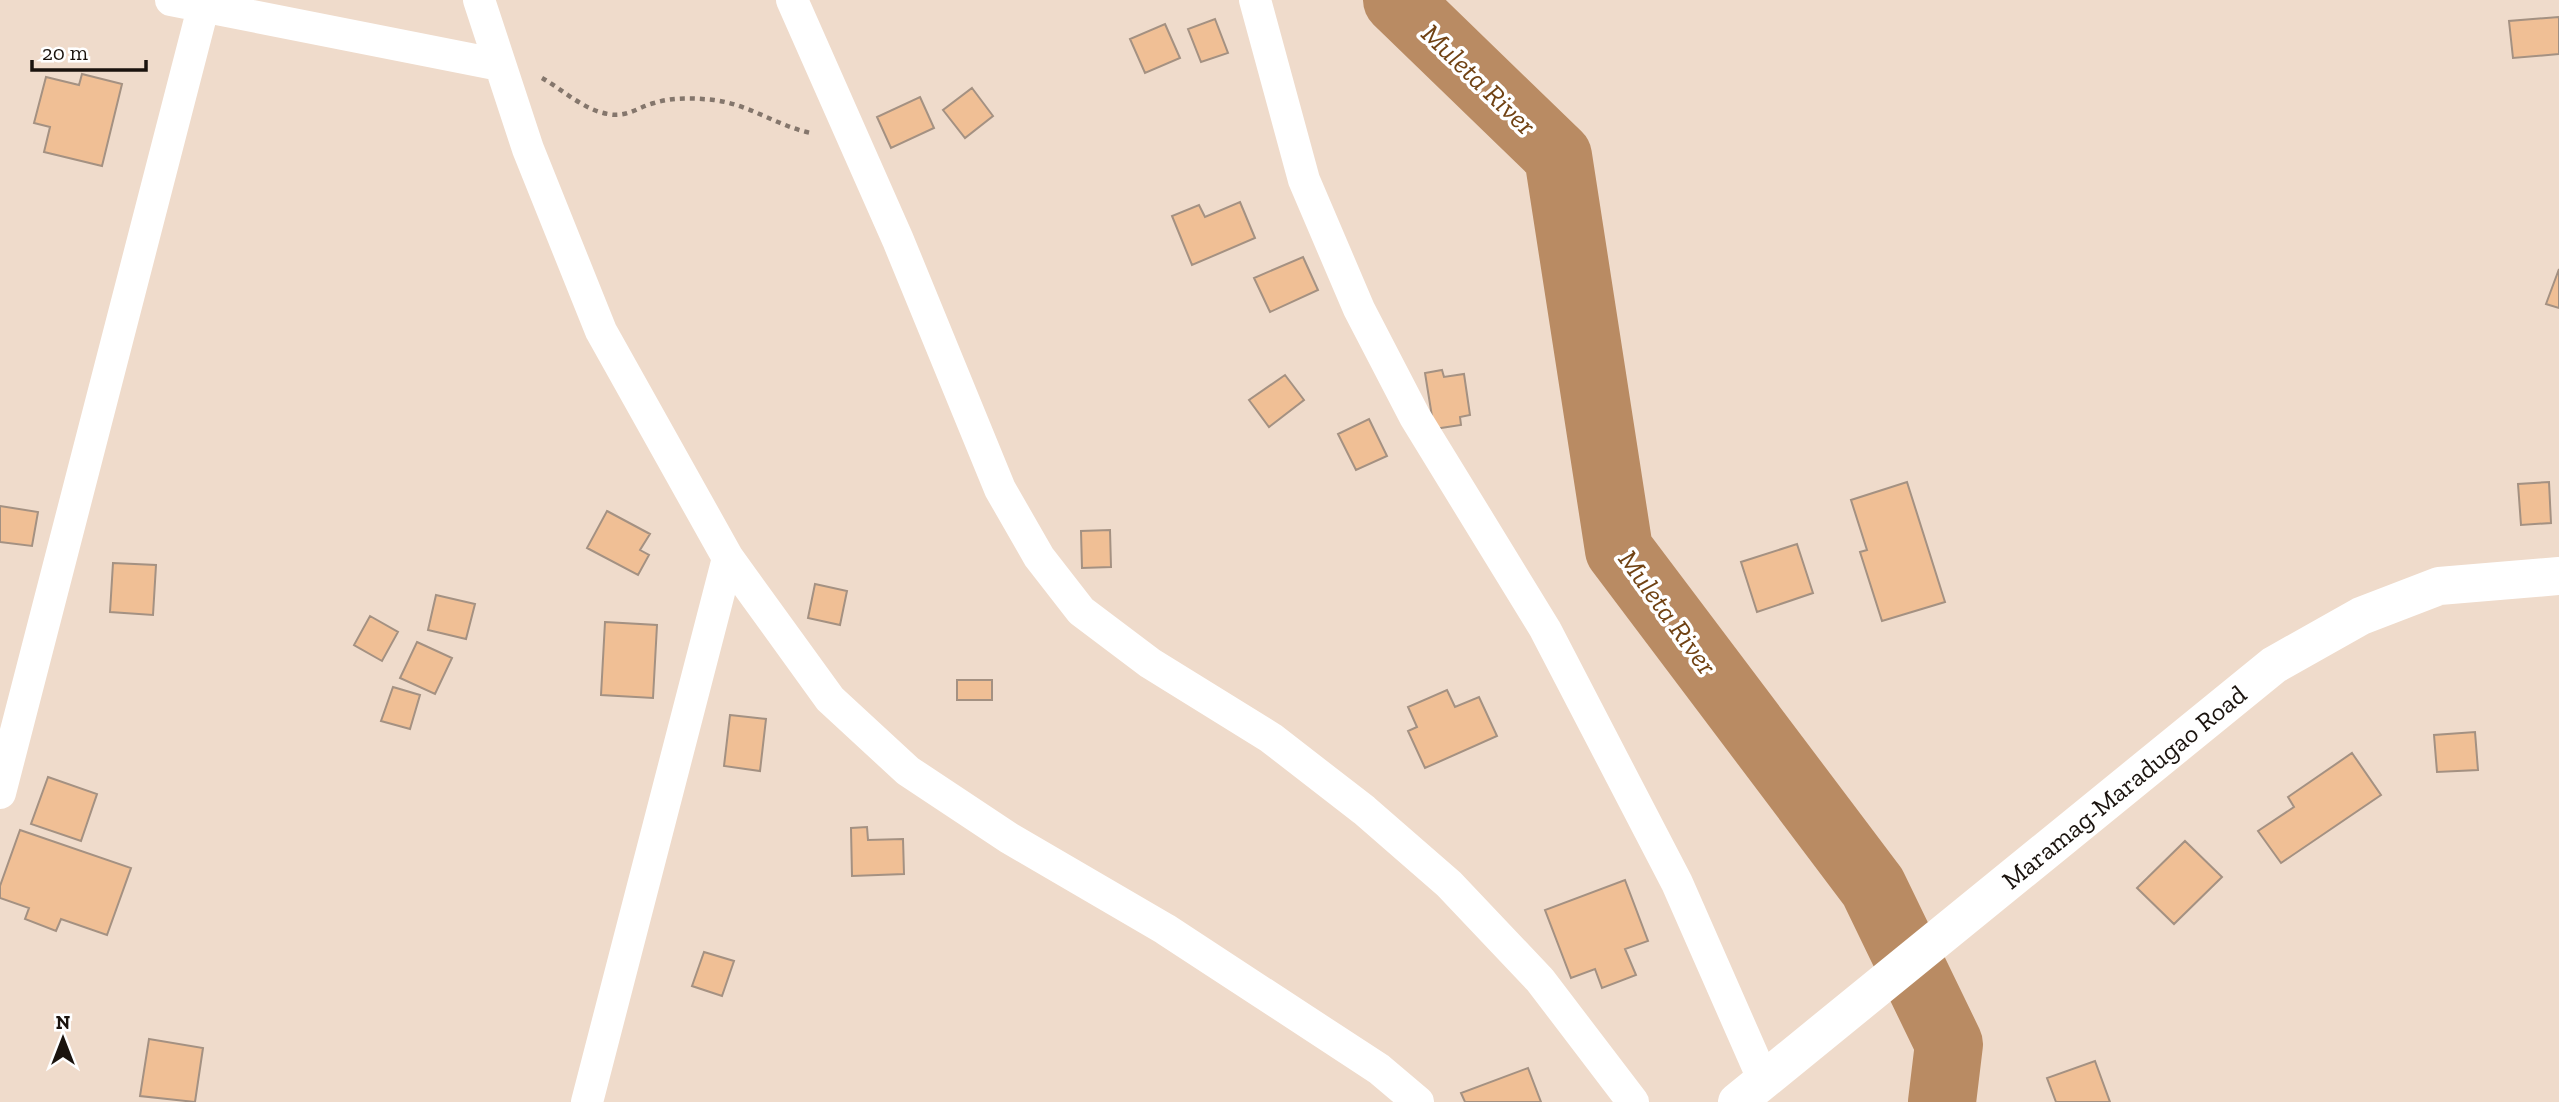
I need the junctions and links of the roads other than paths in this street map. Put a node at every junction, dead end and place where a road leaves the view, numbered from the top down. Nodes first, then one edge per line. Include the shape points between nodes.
1 (171, 0) edge
2 (479, 0) edge
3 (792, 0) edge
4 (1255, 0) edge
5 (203, 8) junction
6 (500, 65) junction
7 (728, 558) junction
8 (2559, 576) edge
9 (0, 793) edge
10 (1751, 1091) edge
11 (587, 1102) edge
12 (1418, 1102) edge
13 (1633, 1102) edge

1 - 5 street
2 - 6 street
3 - 13 street via 898,240 1000,489 1038,557 1080,611 1150,663 1271,738 1449,884 1540,980
4 - 10 street via 1304,180 1359,309 1415,418 1545,629 1677,883
5 - 6 street
5 - 9 street
6 - 7 street via 564,245 601,331
7 - 11 street
7 - 12 street via 830,699 908,771 1009,838 1176,937 1379,1069
8 - 10 main road, Maramag-Maradugao Road via 2440,586 2361,616 2274,665

